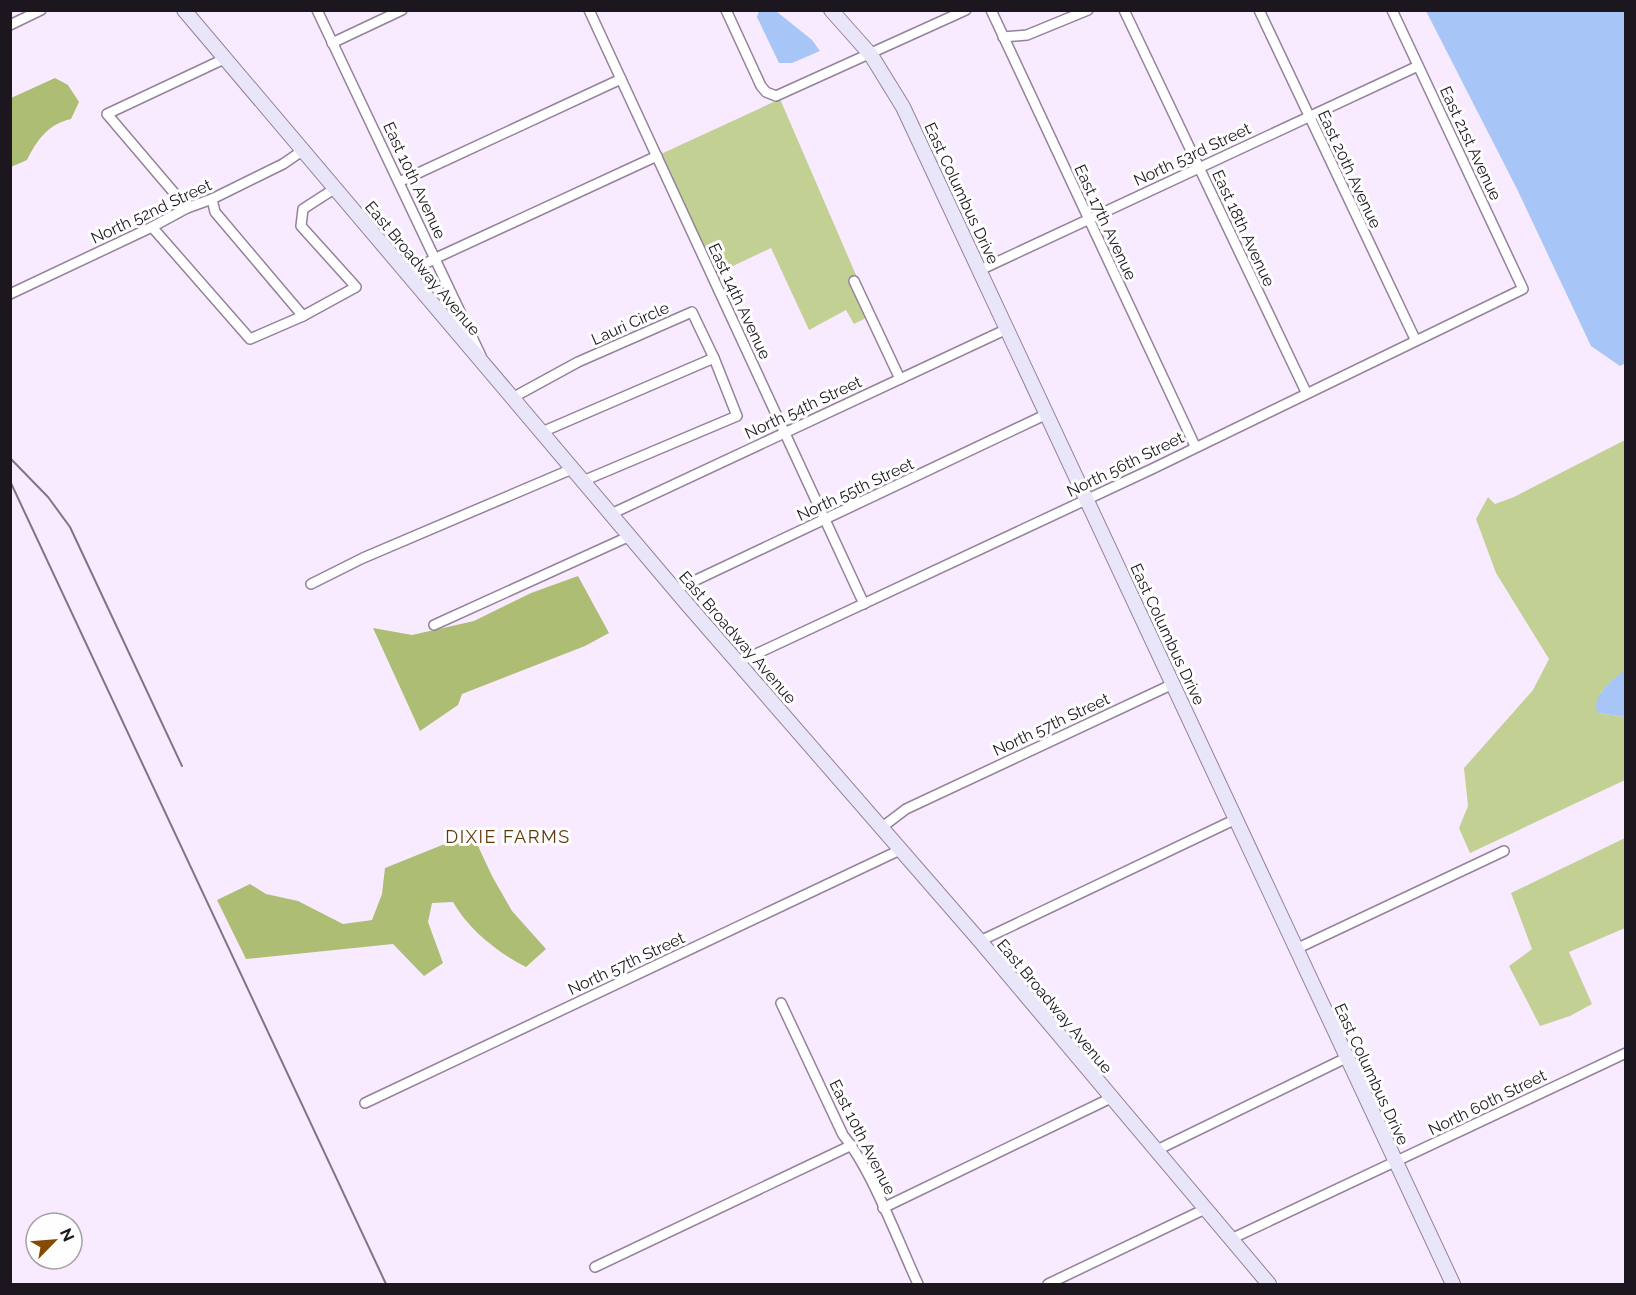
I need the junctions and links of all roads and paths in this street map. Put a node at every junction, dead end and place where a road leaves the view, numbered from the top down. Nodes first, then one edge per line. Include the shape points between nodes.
1 (41, 10) edge
2 (184, 10) edge
3 (317, 10) edge
4 (402, 10) edge
5 (589, 10) edge
6 (726, 10) edge
7 (831, 10) edge
8 (966, 10) edge
9 (990, 10) edge
10 (1088, 10) edge
11 (1124, 10) edge
12 (1259, 10) edge
13 (1392, 10) edge
14 (10, 25) edge
15 (1003, 37) junction
16 (332, 44) junction
17 (872, 55) junction
18 (224, 58) junction
19 (1418, 66) junction
20 (621, 79) junction
21 (1309, 117) junction
22 (302, 151) junction
23 (657, 156) junction
24 (1199, 168) junction
25 (399, 182) junction
26 (334, 189) junction
27 (212, 199) junction
28 (187, 208) junction
29 (1089, 219) junction
30 (152, 227) junction
31 (436, 258) junction
32 (980, 270) junction
33 (409, 276) junction
34 (854, 281) dead end
35 (1523, 289) joint
36 (10, 294) edge
37 (303, 316) junction
38 (1007, 329) junction
39 (1415, 339) junction
40 (714, 358) junction
41 (482, 364) junction
42 (900, 379) junction
43 (1306, 392) junction
44 (512, 399) junction
45 (1047, 414) junction
46 (542, 432) junction
47 (784, 432) junction
48 (1195, 446) junction
49 (572, 469) junction
50 (584, 482) junction
51 (1087, 499) junction
52 (611, 514) junction
53 (825, 519) junction
54 (630, 536) junction
55 (311, 584) dead end
56 (675, 590) junction
57 (864, 604) junction
58 (434, 626) dead end
59 (739, 662) junction
60 (1173, 684) junction
61 (1236, 819) junction
62 (881, 828) junction
63 (900, 850) junction
64 (1504, 851) dead end
65 (980, 941) junction
66 (1296, 949) junction
67 (781, 1003) dead end
68 (1626, 1053) edge
69 (1346, 1058) junction
70 (1111, 1098) junction
71 (365, 1103) dead end
72 (852, 1145) junction
73 (1156, 1150) junction
74 (1396, 1163) junction
75 (883, 1208) junction
76 (1205, 1209) junction
77 (1231, 1239) junction
78 (595, 1267) dead end
79 (918, 1284) edge
80 (1048, 1284) edge
81 (1269, 1284) edge
82 (1453, 1284) edge

1 - 14 street
2 - 18 street, East Broadway Avenue
3 - 16 street, East 10th Avenue
4 - 16 street
5 - 20 street, East 14th Avenue
6 - 17 street via 761,86 771,95 784,94
7 - 17 street, East Columbus Drive
8 - 17 street
9 - 15 street, East 17th Avenue
10 - 15 street via 1027,35
11 - 24 street, East 18th Avenue
12 - 21 street, East 20th Avenue
13 - 19 street, East 21st Avenue
15 - 29 street, East 17th Avenue
16 - 25 street, East 10th Avenue
17 - 32 street, East Columbus Drive via 903,107
18 - 22 street, East Broadway Avenue
18 - 28 street via 107,114
19 - 21 street, North 53rd Street
19 - 35 street, East 21st Avenue
20 - 23 street, East 14th Avenue
20 - 25 street
21 - 24 street, North 53rd Street
21 - 39 street, East 20th Avenue
22 - 26 street, East Broadway Avenue
22 - 27 street, North 52nd Street
23 - 31 street
23 - 47 street, East 14th Avenue
24 - 29 street, North 53rd Street
24 - 43 street, East 18th Avenue
25 - 31 street, East 10th Avenue
26 - 33 street, East Broadway Avenue
26 - 37 street via 309,204 300,218 301,226 356,287
27 - 28 street, North 52nd Street
27 - 37 street via 215,212
28 - 30 street, North 52nd Street
29 - 32 street, North 53rd Street
29 - 48 street, East 17th Avenue
30 - 36 street, North 52nd Street
30 - 37 street via 250,339
31 - 33 street
31 - 41 street, East 10th Avenue via 480,351
32 - 38 street, East Columbus Drive
33 - 41 street, East Broadway Avenue
34 - 42 street
35 - 39 street, North 56th Street
38 - 42 street, North 54th Street
38 - 45 street, East Columbus Drive
39 - 43 street, North 56th Street
40 - 44 street, Lauri Circle via 692,312 578,362
40 - 46 street
40 - 50 street, Lauri Circle via 736,416
41 - 44 street, East Broadway Avenue
42 - 47 street, North 54th Street
43 - 48 street, North 56th Street
44 - 46 street, East Broadway Avenue
45 - 51 street, East Columbus Drive
45 - 53 street, North 55th Street
46 - 49 street, East Broadway Avenue
47 - 52 street, North 54th Street
47 - 53 street, East 14th Avenue
48 - 51 street, North 56th Street
49 - 50 street, East Broadway Avenue
49 - 55 street
50 - 52 street, East Broadway Avenue
51 - 57 street, North 56th Street
51 - 60 street, East Columbus Drive
52 - 54 street, East Broadway Avenue
53 - 56 street, North 55th Street
53 - 57 street, East 14th Avenue
54 - 56 street, East Broadway Avenue
54 - 58 street
56 - 59 street, East Broadway Avenue
57 - 59 street, North 56th Street
59 - 62 street, East Broadway Avenue
60 - 61 street, East Columbus Drive
60 - 62 street, North 57th Street via 906,809
61 - 65 street
61 - 66 street, East Columbus Drive
62 - 63 street, East Broadway Avenue
63 - 65 street, East Broadway Avenue
63 - 71 street, North 57th Street
64 - 66 street
65 - 70 street, East Broadway Avenue
66 - 69 street, East Columbus Drive
67 - 72 street, East 10th Avenue via 843,1135
68 - 74 street, North 60th Street
69 - 73 street
69 - 74 street, East Columbus Drive
70 - 73 street, East Broadway Avenue
70 - 75 street
72 - 75 street, East 10th Avenue
72 - 78 street
73 - 76 street, East Broadway Avenue
74 - 77 street, North 60th Street
74 - 82 street, East Columbus Drive
75 - 79 street, East 10th Avenue
76 - 77 street, East Broadway Avenue
76 - 80 street
77 - 81 street, East Broadway Avenue

